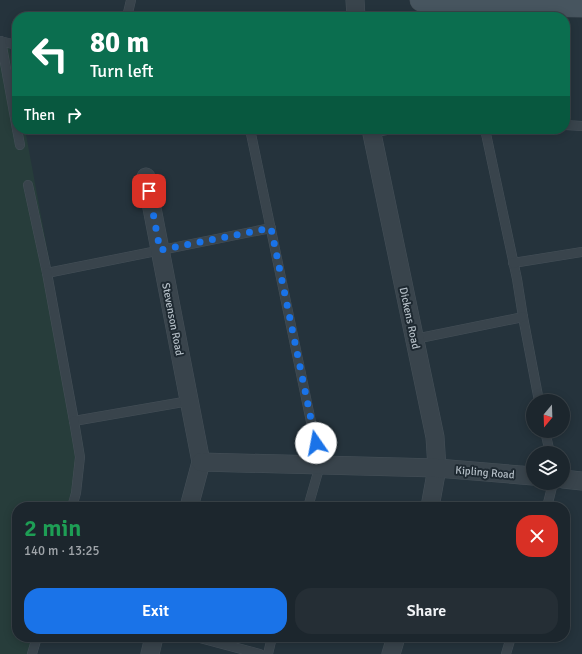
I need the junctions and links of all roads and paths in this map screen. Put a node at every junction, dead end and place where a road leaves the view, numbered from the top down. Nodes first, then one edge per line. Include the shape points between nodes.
1 (131, 0) edge
2 (355, 0) edge
3 (430, 0) edge
4 (582, 6) edge
5 (129, 12) edge
6 (356, 12) edge
7 (1, 41) edge
8 (12, 44) edge
9 (12, 102) edge
10 (570, 125) edge
11 (582, 126) edge
12 (18, 134) edge
13 (251, 134) edge
14 (373, 134) edge
15 (487, 134) edge
16 (20, 145) dead end
17 (146, 177) dead end
18 (28, 185) dead end
19 (271, 228) junction
20 (160, 250) junction
21 (582, 252) edge
22 (513, 263) junction
23 (47, 273) junction
24 (523, 317) junction
25 (415, 339) junction
26 (538, 394) edge
27 (189, 401) junction
28 (74, 420) junction
29 (201, 462) junction
30 (320, 465) junction
31 (437, 468) junction
32 (526, 475) edge
33 (570, 480) edge
34 (582, 481) edge
35 (552, 490) edge
36 (73, 502) edge
37 (190, 502) edge
38 (309, 502) edge
39 (431, 502) edge
40 (548, 502) edge
41 (36, 642) edge
42 (153, 642) edge
43 (215, 642) edge
44 (271, 642) edge
45 (395, 642) edge
46 (510, 642) edge
47 (32, 654) edge
48 (150, 654) edge
49 (260, 654) edge
50 (268, 654) edge
51 (391, 654) edge
52 (506, 654) edge

1 - 5 lane
2 - 6 street
3 - 4 street via 466,4
7 - 8 lane
7 - 9 lane
10 - 11 lane
12 - 16 lane
13 - 19 lane
14 - 25 street, Dickens Road
15 - 22 lane
17 - 20 street, Stevenson Road
18 - 23 lane
19 - 20 lane
19 - 30 lane
20 - 23 lane
20 - 27 street, Stevenson Road
21 - 22 lane
22 - 24 lane
23 - 28 lane
24 - 25 lane
24 - 26 lane
25 - 31 street, Dickens Road via 435,437
27 - 28 lane
27 - 29 street, Stevenson Road
28 - 36 lane via 80,457
29 - 30 street
29 - 37 street, Stevenson Road
30 - 31 street
30 - 38 lane
31 - 32 street, Kipling Road
31 - 39 street, Dickens Road
33 - 34 street
35 - 40 lane
41 - 47 lane
42 - 48 street
43 - 49 lane
44 - 50 lane
45 - 51 street
46 - 52 lane

